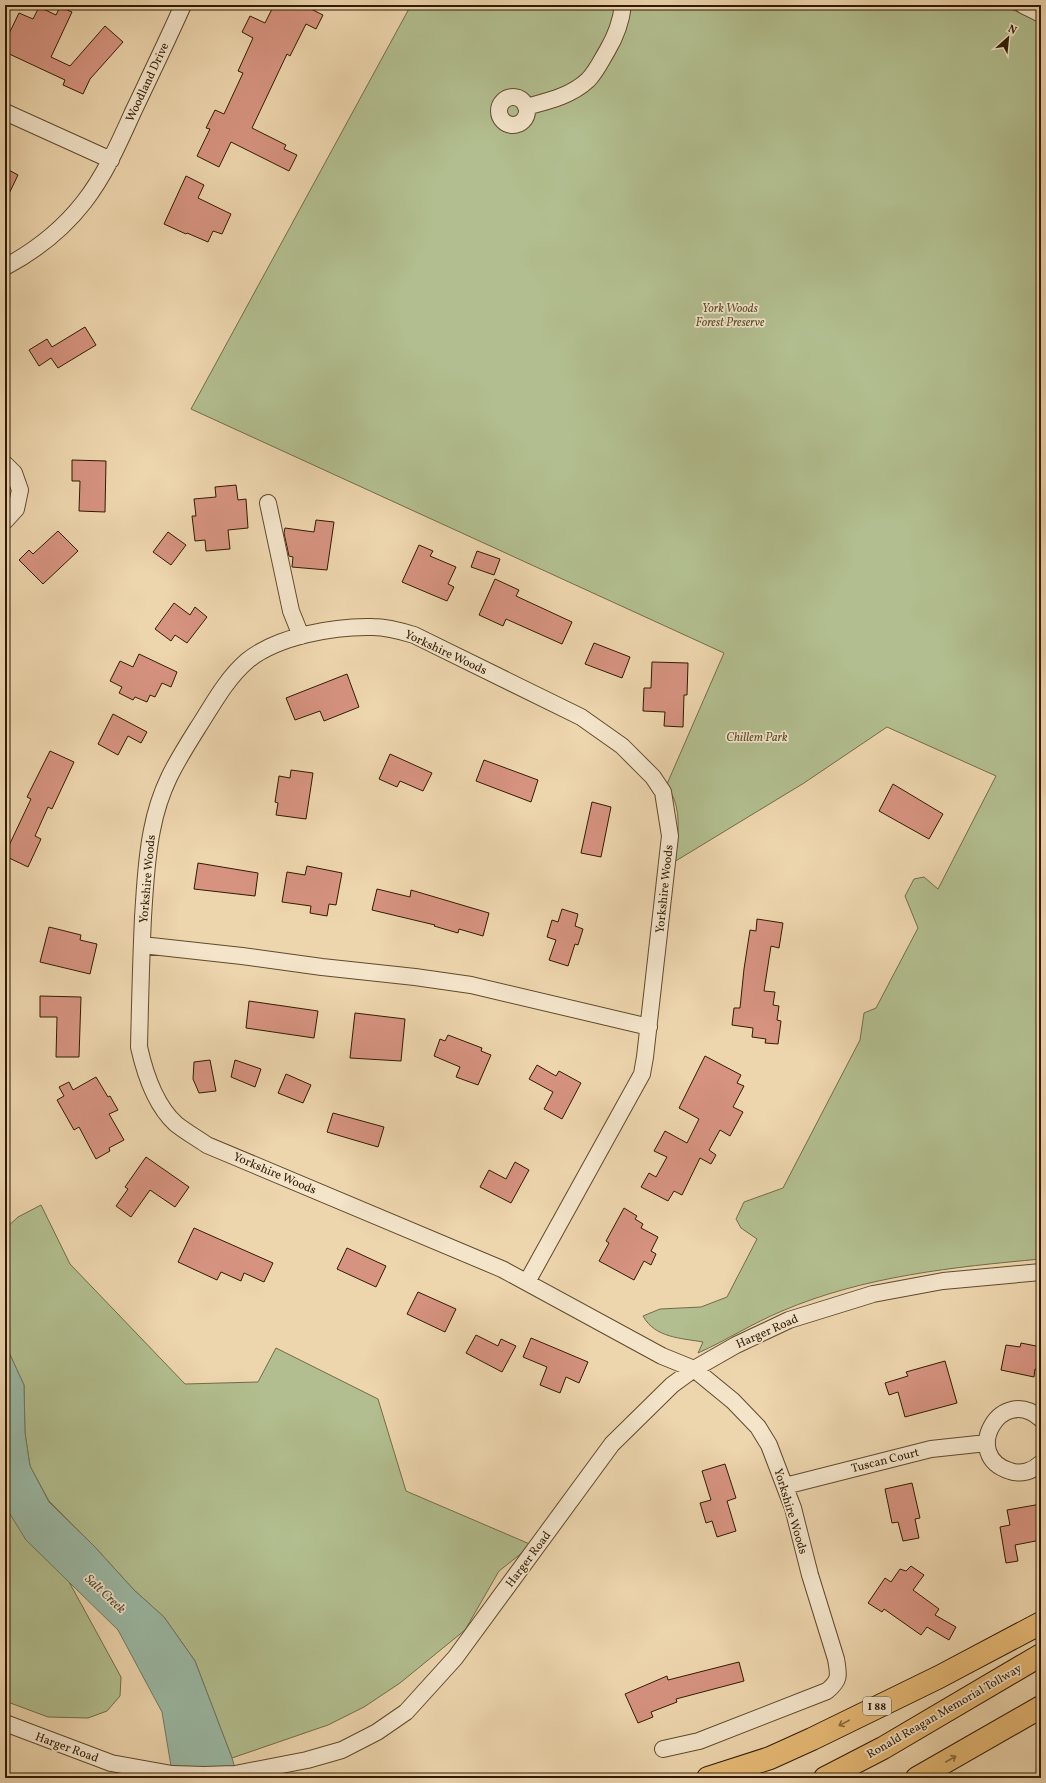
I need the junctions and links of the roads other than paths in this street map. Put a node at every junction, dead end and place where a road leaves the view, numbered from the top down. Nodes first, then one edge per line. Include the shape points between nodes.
1 (183, 5) edge
2 (623, 5) edge
3 (1022, 5) edge
4 (1041, 14) edge
5 (526, 107) dead end
6 (5, 112) edge
7 (111, 160) junction
8 (5, 267) edge
9 (5, 464) edge
10 (268, 503) dead end
11 (5, 521) edge
12 (301, 636) junction
13 (142, 945) junction
14 (649, 1027) junction
15 (1041, 1272) edge
16 (527, 1282) junction
17 (694, 1369) junction
18 (1041, 1419) edge
19 (987, 1443) junction
20 (1041, 1463) edge
21 (785, 1486) junction
22 (1041, 1606) edge
23 (1041, 1623) edge
24 (1041, 1655) edge
25 (1041, 1707) edge
26 (873, 1708) junction
27 (5, 1724) edge
28 (663, 1749) dead end
29 (708, 1778) edge
30 (825, 1778) edge
31 (918, 1778) edge

1 - 7 street, Woodland Drive
2 - 5 street via 616,35 588,80 557,99
3 - 4 street
6 - 7 street
7 - 8 street, Woodland Drive via 92,191 70,218 34,249
9 - 11 street via 14,473 20,490 16,509
10 - 12 street via 291,611
12 - 13 street, Yorkshire Woods via 281,642 262,652 236,672 165,782 152,829 146,865
12 - 14 street, Yorkshire Woods via 353,627 392,629 414,635 581,717 622,746 653,777 664,792 670,836
13 - 14 street via 471,985
13 - 16 street, Yorkshire Woods via 139,1047 144,1070 153,1092 175,1123 207,1145 502,1269
14 - 16 street, Yorkshire Woods via 642,1074
15 - 17 street, Harger Road via 943,1281 873,1294 789,1320 736,1345
16 - 17 street, Yorkshire Woods via 662,1356
17 - 21 street, Yorkshire Woods via 734,1401 758,1427 769,1445
17 - 27 street, Harger Road via 662,1394 612,1444 454,1658 406,1712 377,1732 342,1750 307,1760 235,1774 204,1775 172,1774 111,1763
18 - 19 street via 1027,1410 1007,1411 998,1416 992,1424
19 - 20 street via 989,1454 995,1463 1004,1469 1015,1473 1026,1472
19 - 21 street, Tuscan Court via 931,1449
21 - 28 street, Yorkshire Woods via 836,1659 838,1678 827,1691 699,1741
22 - 26 highway
23 - 26 highway, I 88 via 939,1677
24 - 30 highway, Ronald Reagan Memorial Tollway via 883,1748
31 -> 25 highway
26 -> 29 highway, I 88 via 770,1758

